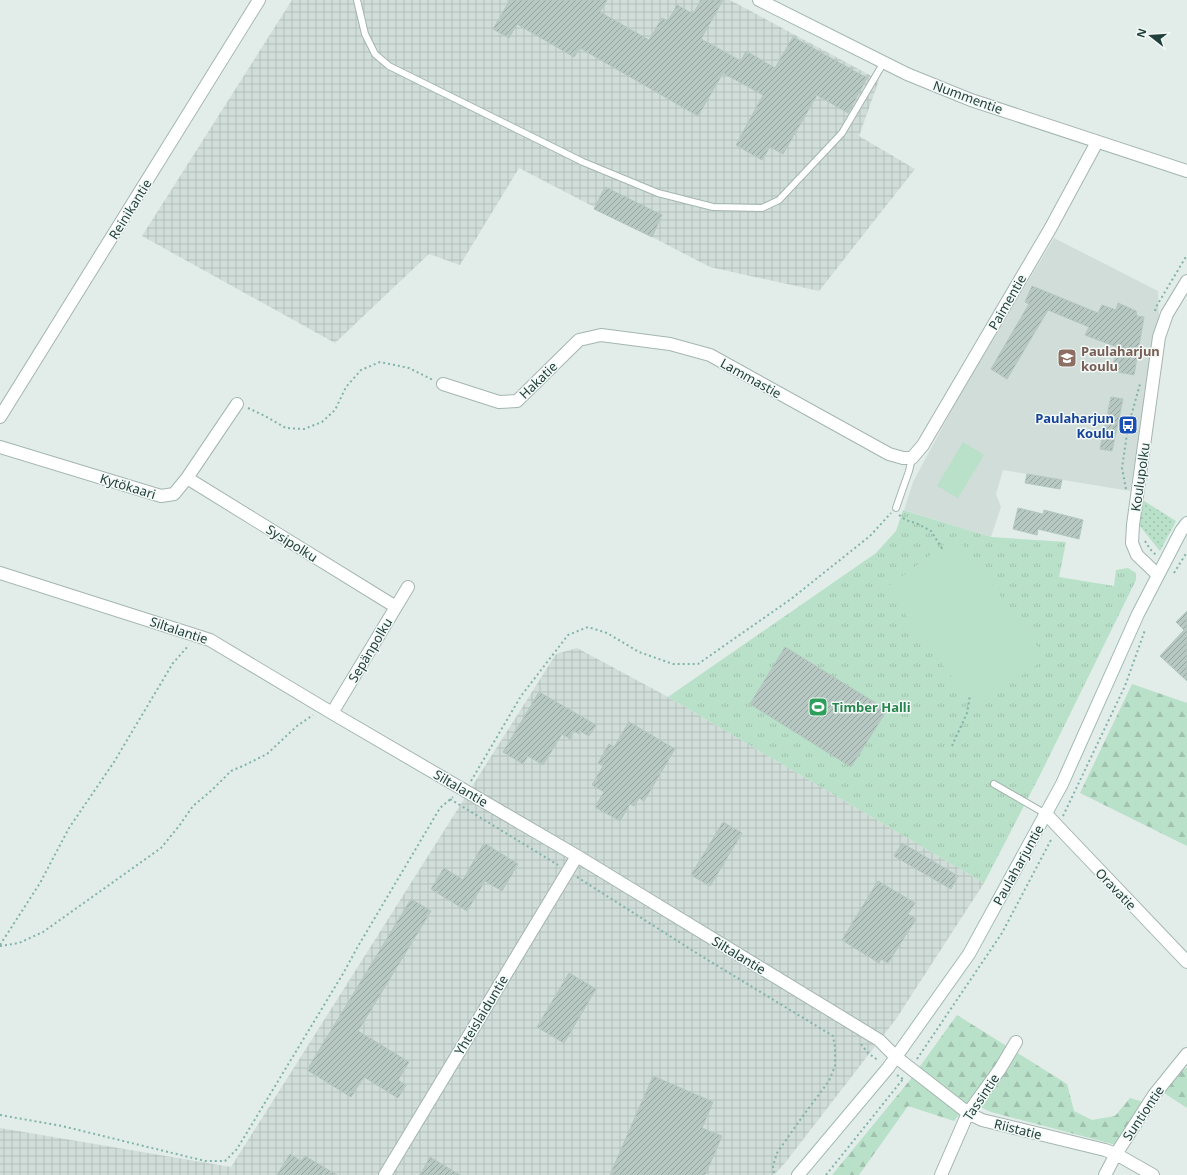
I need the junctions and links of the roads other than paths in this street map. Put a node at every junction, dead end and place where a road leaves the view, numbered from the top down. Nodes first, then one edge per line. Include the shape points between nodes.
1 (259, 0) edge
2 (357, 0) edge
3 (759, 0) edge
4 (884, 62) junction
5 (1097, 142) junction
6 (1187, 172) edge
7 (1187, 281) edge
8 (579, 340) joint
9 (443, 384) road end
10 (237, 404) road end
11 (0, 417) edge
12 (0, 447) edge
13 (912, 458) junction
14 (187, 478) junction
15 (896, 508) road end
16 (1185, 530) edge
17 (0, 573) edge
18 (1158, 575) junction
19 (408, 587) dead end
20 (396, 607) junction
21 (332, 713) junction
22 (994, 784) dead end
23 (1046, 814) junction
24 (577, 856) junction
25 (1187, 962) edge
26 (1016, 1042) dead end
27 (1187, 1054) edge
28 (896, 1057) junction
29 (968, 1114) junction
30 (1116, 1154) junction
31 (385, 1175) edge
32 (798, 1175) edge
33 (941, 1175) edge
34 (1105, 1175) edge
35 (1153, 1175) edge

1 - 11 street, Reinikantie
2 - 4 lane via 365,34 375,54 389,66 583,162 658,193 713,207 762,208 779,200 842,133
3 - 4 street, Nummentie
4 - 5 street, Nummentie via 971,100
5 - 6 street, Nummentie
5 - 13 street, Paimentie via 1050,229 924,445
7 - 18 street, Koulupolku via 1167,314 1159,337 1133,525 1132,543 1137,555
8 - 9 street, Hakatie via 517,401 499,402
8 - 13 street, Lammastie via 601,335 670,344 710,355 889,454
10 - 14 street, Kytökaari
12 - 14 street, Kytökaari via 161,496 174,494
13 - 15 lane
14 - 20 street, Sysipolku
16 - 18 street, Paulaharjuntie
17 - 21 street, Siltalantie via 210,640
18 - 23 street, Paulaharjuntie
19 - 20 street, Sepänpolku
20 - 21 street, Sepänpolku
21 - 24 street, Siltalantie
22 - 23 lane
23 - 25 street, Oravatie
23 - 28 street, Paulaharjuntie via 969,954
24 - 28 street, Siltalantie via 879,1040
24 - 31 street, Yhteislaiduntie
26 - 29 street, Tassintie
27 - 30 street, Suntiontie via 1154,1095
28 - 29 street, Riistatie
28 - 32 street, Paulaharjuntie
29 - 30 street, Riistatie via 982,1120
29 - 33 street, Tassintie
30 - 34 street, Suntiontie
30 - 35 street, Riistatie

